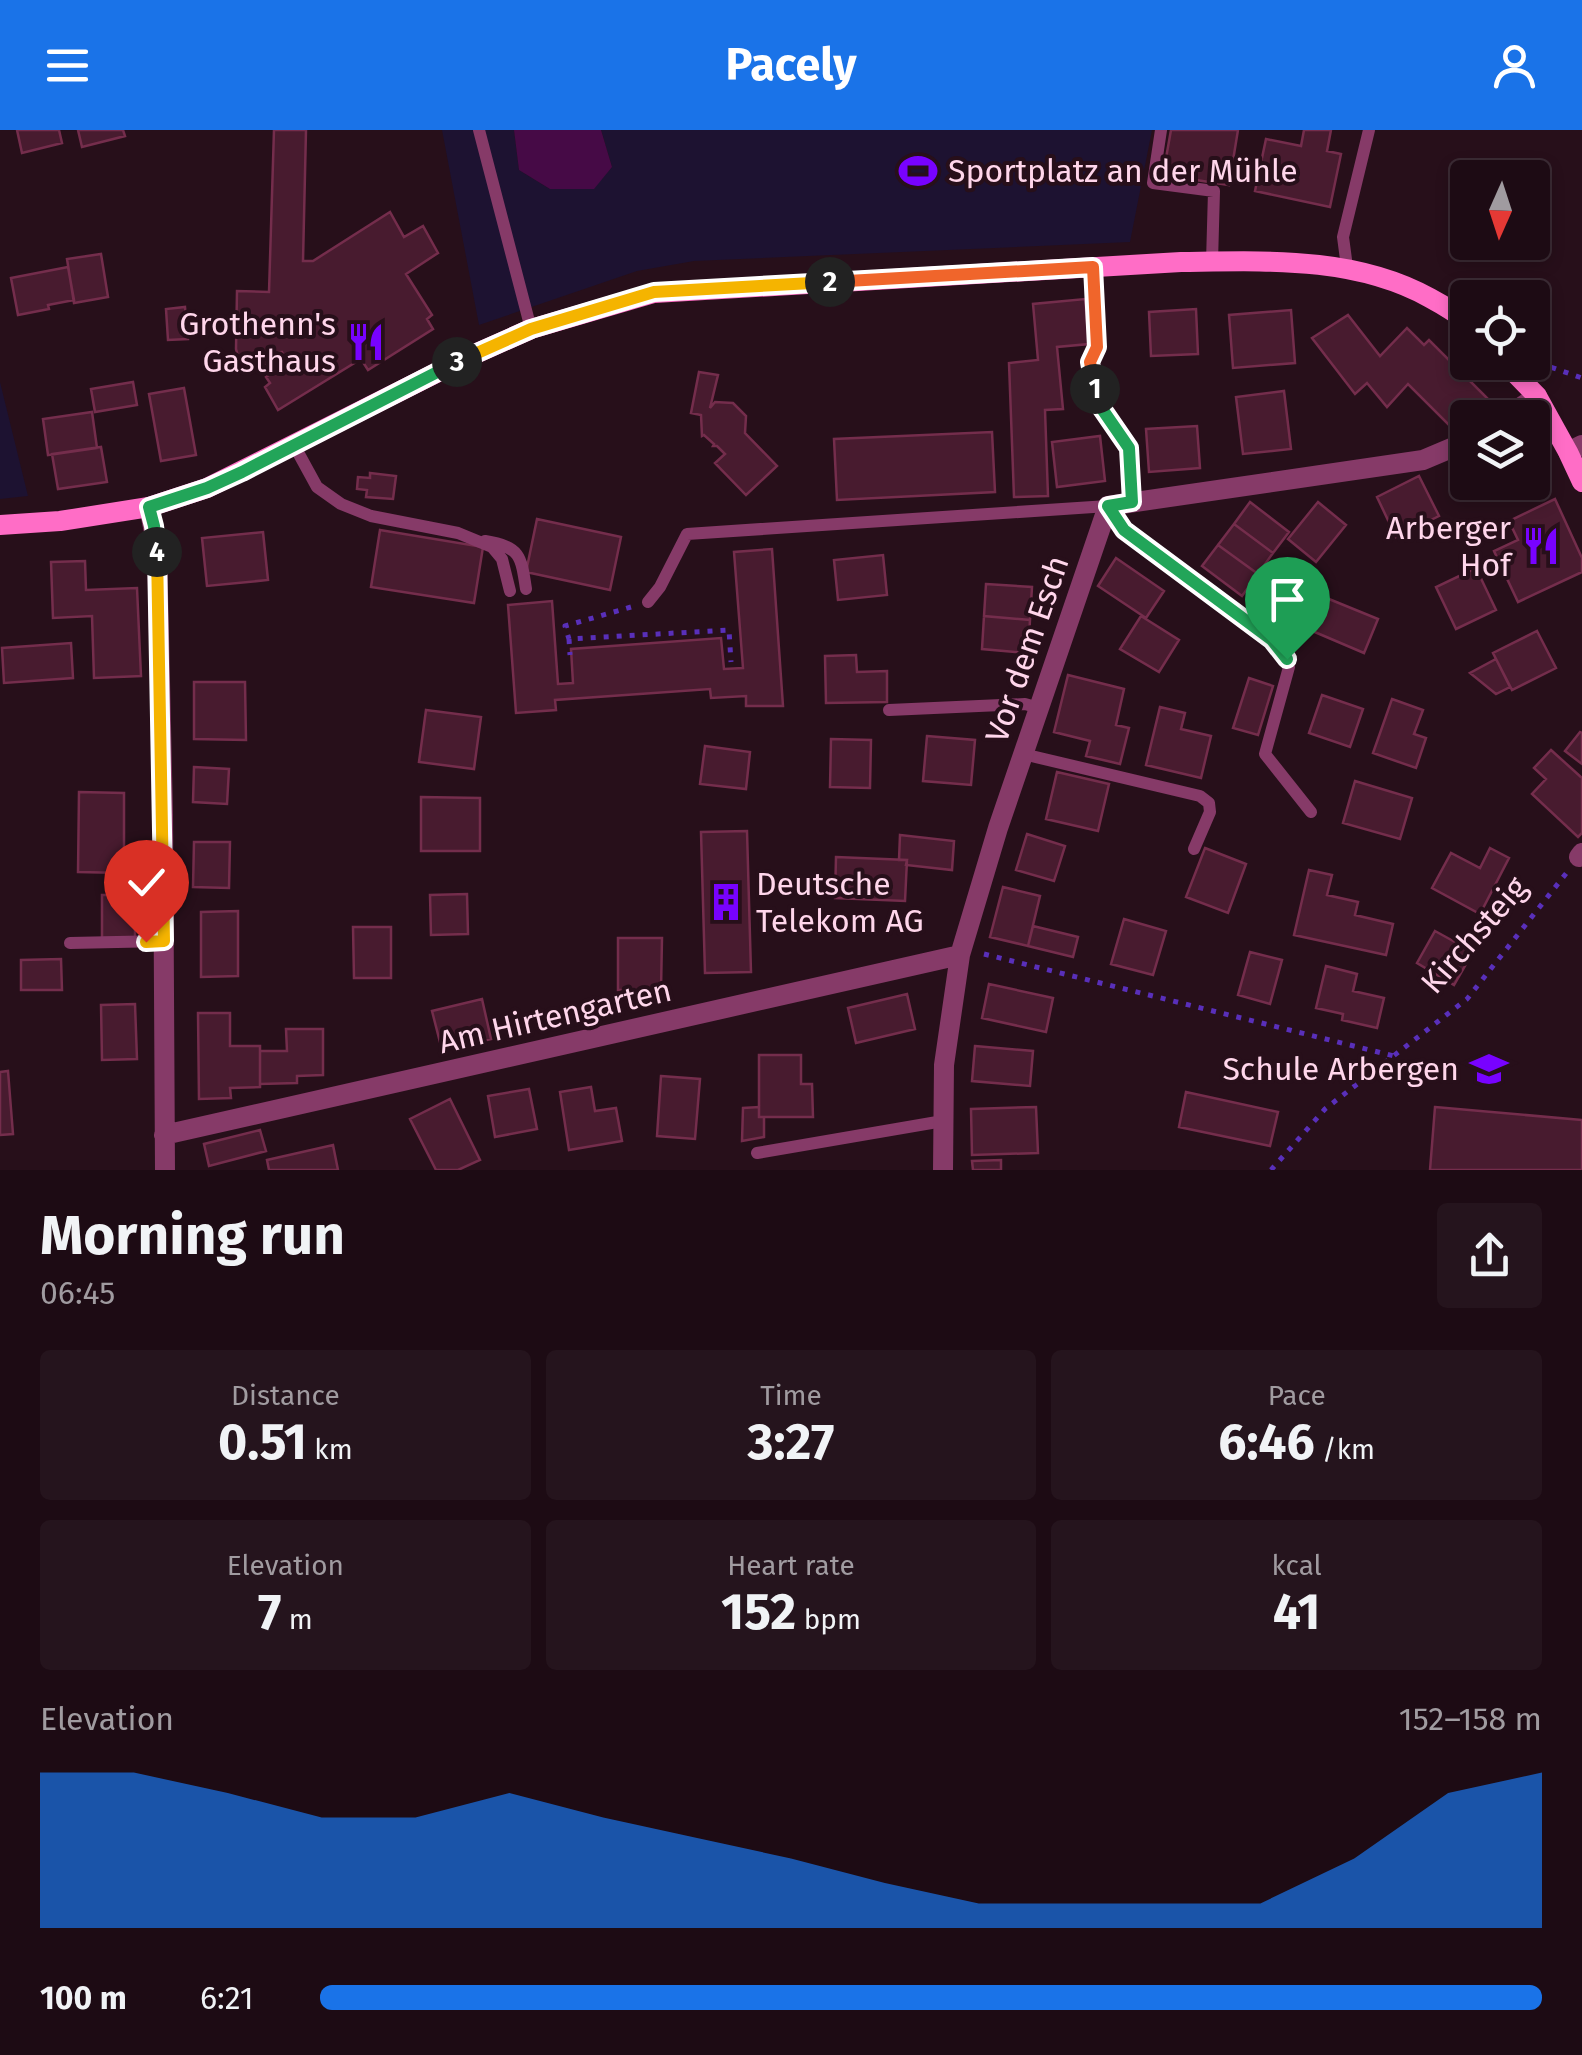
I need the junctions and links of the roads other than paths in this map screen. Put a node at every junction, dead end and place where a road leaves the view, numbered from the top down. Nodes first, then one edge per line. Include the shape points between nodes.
1 (479, 130) edge
2 (1161, 130) edge
3 (1369, 130) edge
4 (1212, 262) junction
5 (1093, 267) junction
6 (1346, 267) junction
7 (1450, 309) edge
8 (531, 329) junction
9 (1521, 380) edge
10 (1536, 396) junction
11 (1530, 400) edge
12 (294, 445) junction
13 (1450, 448) edge
14 (1575, 448) edge
15 (1582, 482) edge
16 (1132, 502) junction
17 (1108, 506) junction
18 (149, 507) junction
19 (0, 525) edge
20 (474, 539) junction
21 (526, 589) dead end
22 (510, 591) dead end
23 (648, 602) road end
24 (1039, 708) junction
25 (890, 710) dead end
26 (1023, 754) junction
27 (1312, 812) dead end
28 (1194, 849) dead end
29 (164, 941) junction
30 (70, 943) dead end
31 (961, 952) junction
32 (943, 1120) junction
33 (164, 1135) junction
34 (757, 1153) dead end
35 (165, 1170) edge
36 (943, 1170) edge

1 - 8 lane
2 - 4 lane via 1154,183 1214,190
3 - 6 lane via 1344,236
4 - 5 main road
4 - 6 main road
5 - 8 main road via 654,292
5 - 16 lane via 1097,347 1090,362 1098,403 1129,448
6 - 7 main road via 1406,284
8 - 12 main road
9 - 10 main road
10 - 11 street
10 - 14 main road
12 - 18 main road via 207,488
12 - 20 lane via 318,487 342,504
13 - 16 street via 1422,460
14 - 15 main road
16 - 17 street
17 - 23 lane via 687,534
17 - 24 street, Vor dem Esch
17 - 27 lane via 1124,530 1281,649 1289,667 1265,754
18 - 19 main road
18 - 29 street via 157,547
20 - 21 lane via 509,546
20 - 22 lane via 502,559
24 - 25 lane
24 - 26 street, Vor dem Esch
26 - 28 lane via 1200,796 1210,812
26 - 31 street, Vor dem Esch
29 - 30 lane
29 - 33 street
31 - 32 street, Vor dem Esch
31 - 33 street, Am Hirtengarten
32 - 34 lane
32 - 36 street, Vor dem Esch
33 - 35 street

